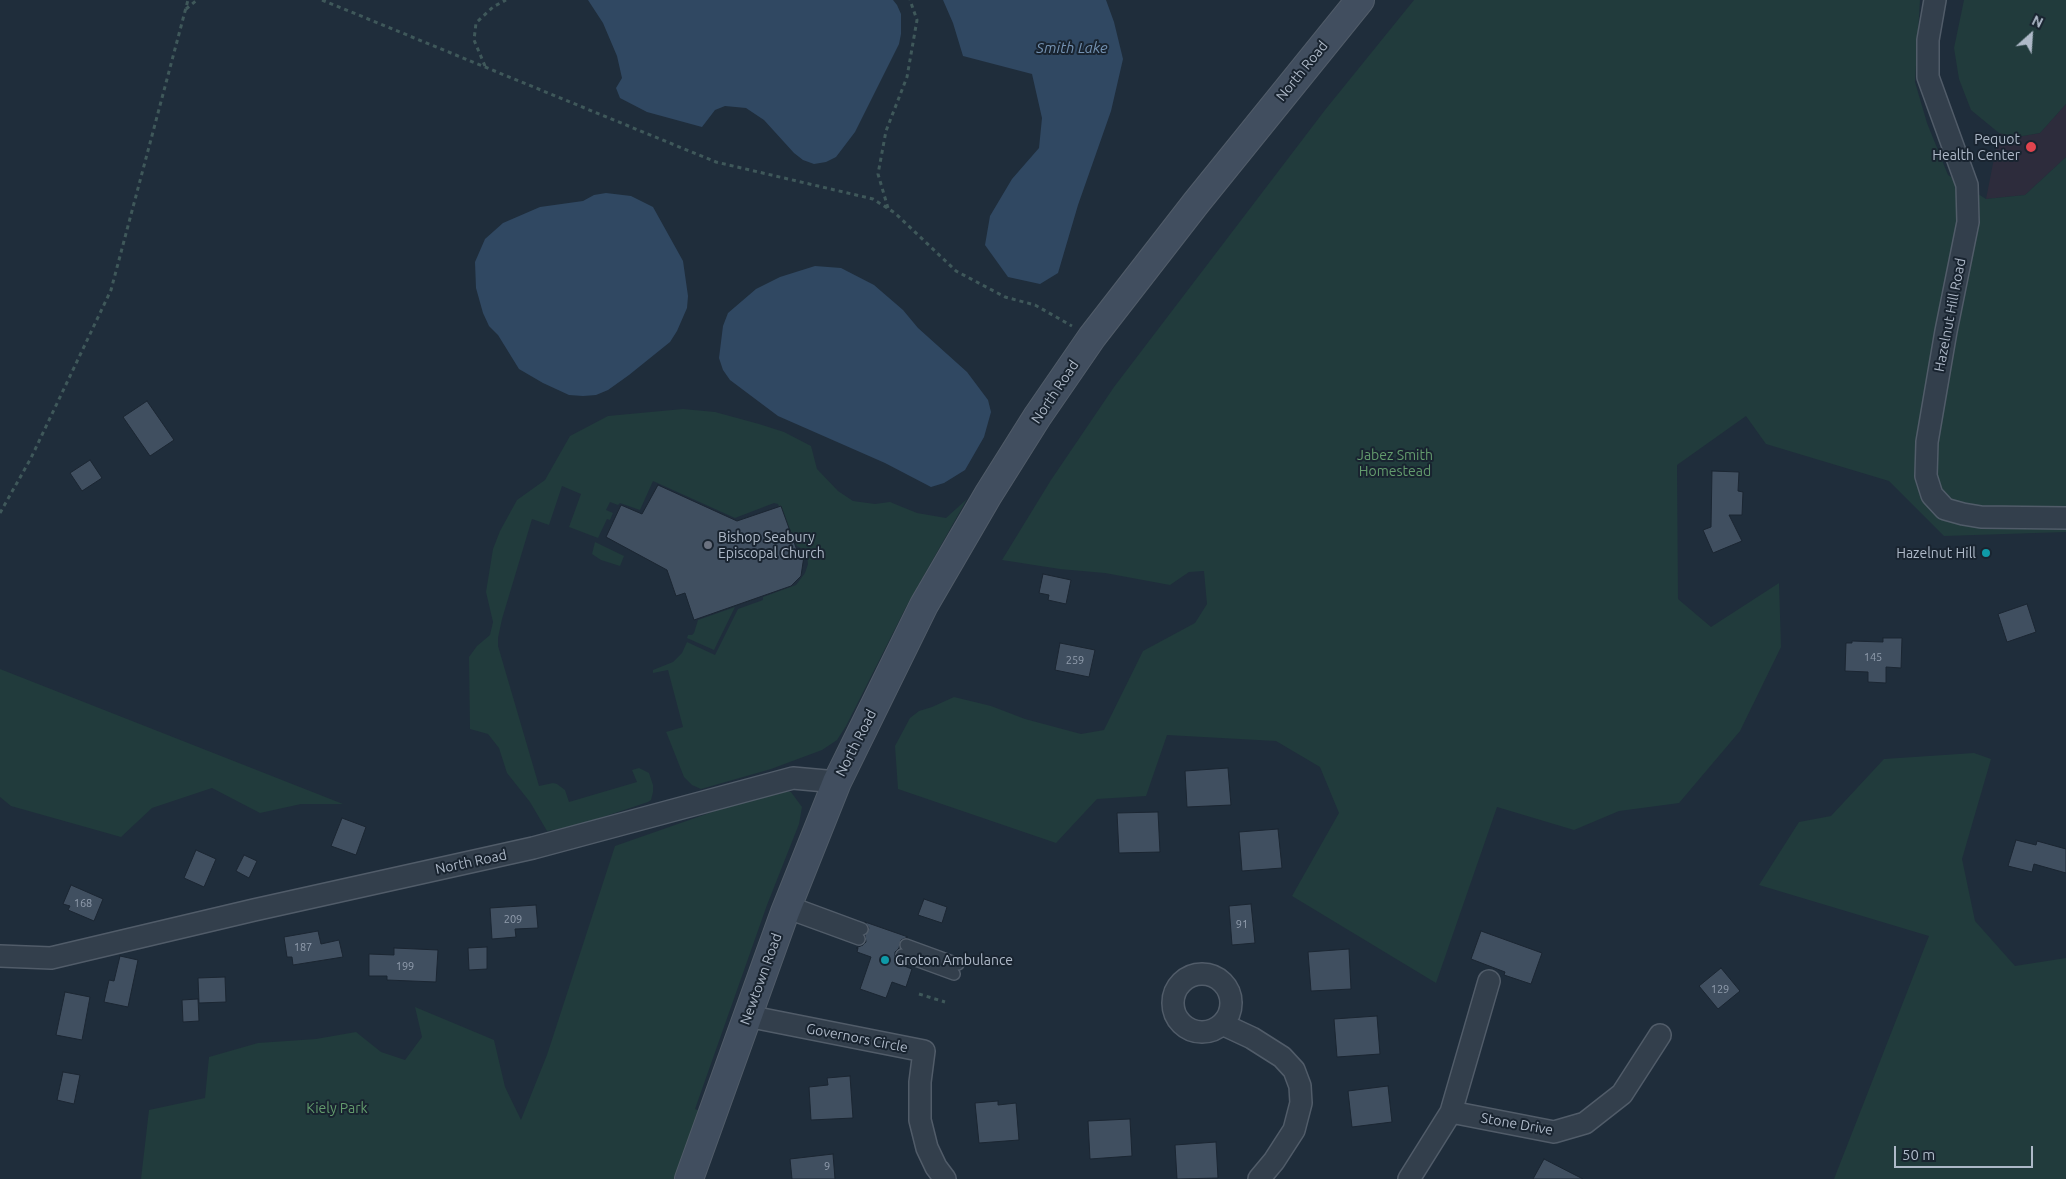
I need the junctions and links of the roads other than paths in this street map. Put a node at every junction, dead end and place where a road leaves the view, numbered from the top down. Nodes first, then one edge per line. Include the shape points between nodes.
1 (1360, 0) edge
2 (1935, 0) edge
3 (2066, 518) edge
4 (837, 782) junction
5 (787, 907) junction
6 (860, 934) dead end
7 (904, 950) dead end
8 (0, 956) edge
9 (956, 969) dead end
10 (1489, 981) dead end
11 (747, 1016) junction
12 (1222, 1024) dead end
13 (1660, 1035) dead end
14 (1451, 1112) junction
15 (689, 1179) edge
16 (945, 1179) edge
17 (1259, 1179) edge
18 (1409, 1179) edge

1 - 4 main road, North Road via 1092,337 1037,417 924,605
2 - 3 street, Hazelnut Hill Road via 1928,40 1928,77 1967,185 1968,222 1930,423 1926,476 1932,495 1945,509 1981,517
4 - 5 main road, Newtown Road
4 - 8 street, North Road via 792,778 533,848 51,958
5 - 6 lane
5 - 11 main road, Newtown Road
7 - 9 lane
10 - 14 street
11 - 15 main road, Newtown Road
11 - 16 street, Governors Circle via 924,1051 920,1120 927,1148
12 - 17 street via 1282,1057 1294,1070 1300,1086 1301,1103 1294,1130
13 - 14 street, Stone Drive via 1622,1094 1585,1123 1554,1132
14 - 18 street

